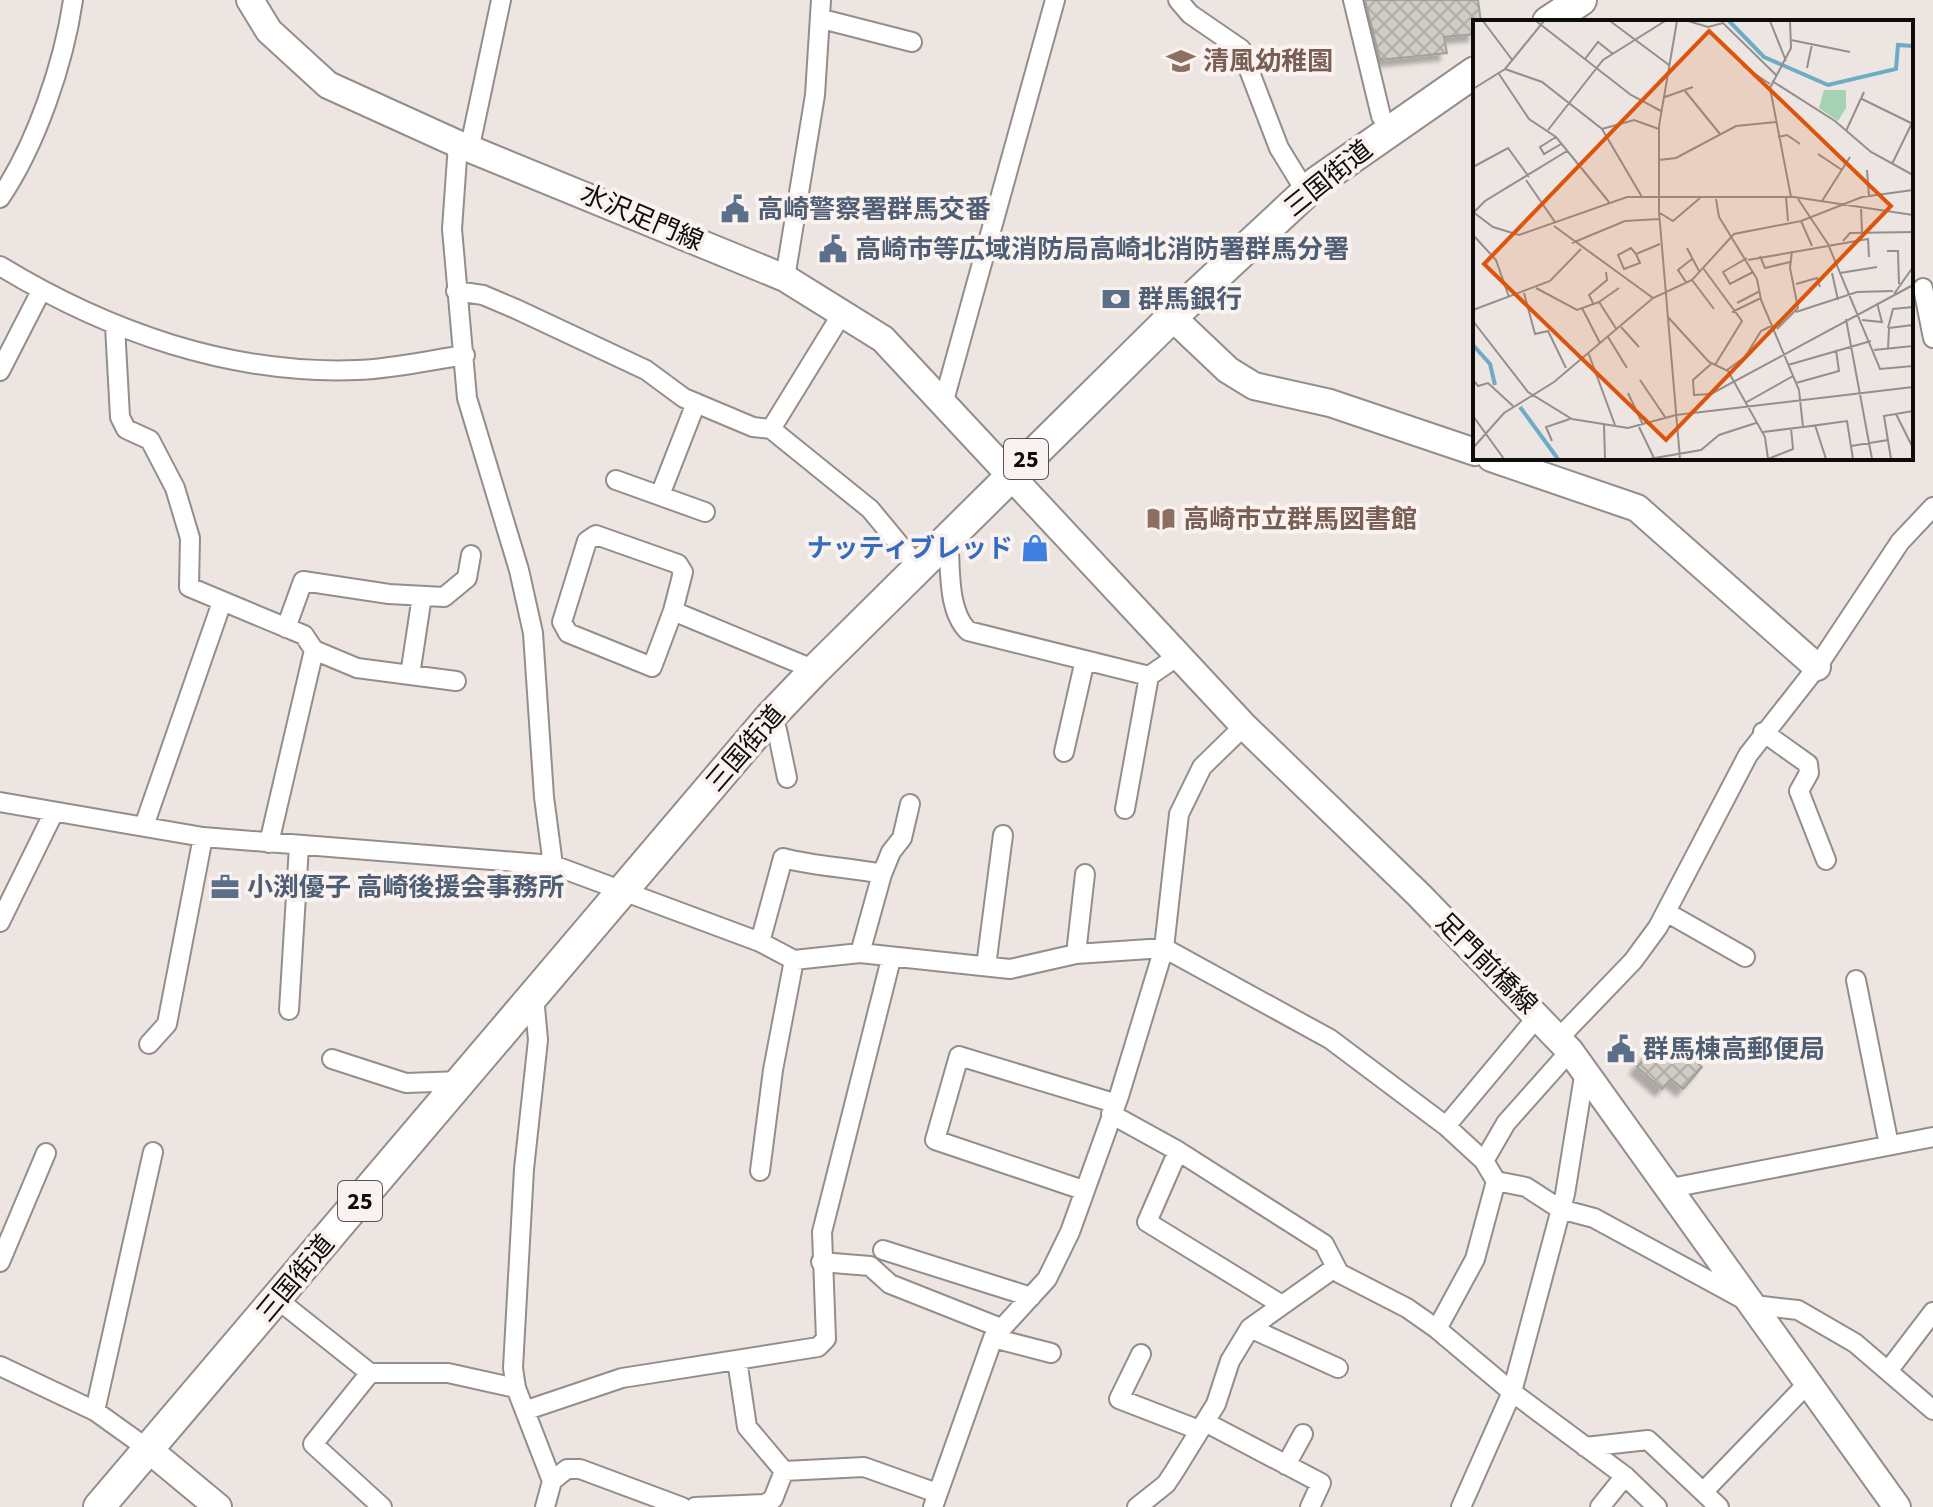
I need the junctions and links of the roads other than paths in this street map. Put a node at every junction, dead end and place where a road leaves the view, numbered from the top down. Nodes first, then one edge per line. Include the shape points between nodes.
1 (73, 0) edge
2 (250, 0) edge
3 (501, 0) edge
4 (1055, 0) edge
5 (1178, 0) edge
6 (1353, 0) edge
7 (1581, 0) edge
8 (821, 10) edge
9 (1551, 20) edge
10 (912, 42) dead end
11 (1471, 80) edge
12 (1390, 130) junction
13 (464, 145) junction
14 (1306, 192) junction
15 (0, 198) edge
16 (0, 266) edge
17 (785, 278) junction
18 (1923, 288) dead end
19 (41, 291) junction
20 (456, 291) junction
21 (843, 312) junction
22 (1172, 317) junction
23 (115, 326) junction
24 (1933, 338) edge
25 (465, 355) junction
26 (0, 371) edge
27 (696, 403) junction
28 (943, 404) junction
29 (771, 429) junction
30 (1473, 451) edge
31 (1503, 460) edge
32 (1538, 466) edge
33 (1008, 477) junction
34 (616, 480) dead end
35 (660, 495) junction
36 (1933, 507) edge
37 (705, 512) dead end
38 (948, 535) junction
39 (471, 555) dead end
40 (918, 567) junction
41 (422, 596) junction
42 (222, 602) junction
43 (673, 611) junction
44 (286, 628) junction
45 (314, 650) junction
46 (1178, 656) junction
47 (1085, 660) junction
48 (1817, 667) junction
49 (815, 670) junction
50 (410, 675) junction
51 (1149, 676) junction
52 (456, 681) dead end
53 (770, 717) junction
54 (1244, 726) junction
55 (1763, 732) junction
56 (1064, 752) dead end
57 (787, 778) dead end
58 (0, 802) edge
59 (910, 804) dead end
60 (1125, 809) dead end
61 (54, 812) junction
62 (144, 826) junction
63 (1003, 835) dead end
64 (203, 837) junction
65 (269, 843) junction
66 (299, 846) junction
67 (1826, 860) dead end
68 (553, 865) junction
69 (882, 874) junction
70 (1085, 874) dead end
71 (621, 893) junction
72 (1666, 912) junction
73 (0, 922) edge
74 (760, 942) junction
75 (1164, 948) junction
76 (860, 953) junction
77 (1076, 954) junction
78 (1745, 957) dead end
79 (891, 959) junction
80 (794, 960) junction
81 (986, 966) junction
82 (1856, 980) dead end
83 (534, 996) junction
84 (289, 1010) dead end
85 (1538, 1016) junction
86 (149, 1044) dead end
87 (1572, 1053) junction
88 (332, 1059) dead end
89 (462, 1081) junction
90 (1113, 1109) junction
91 (1446, 1126) junction
92 (1933, 1137) edge
93 (1889, 1145) junction
94 (1178, 1151) junction
95 (153, 1152) dead end
96 (46, 1153) dead end
97 (1484, 1161) junction
98 (760, 1171) dead end
99 (1496, 1181) junction
100 (1671, 1188) junction
101 (1083, 1190) junction
102 (1560, 1209) junction
103 (883, 1250) dead end
104 (0, 1262) edge
105 (821, 1262) junction
106 (1336, 1267) junction
107 (1031, 1297) junction
108 (277, 1299) junction
109 (1282, 1305) junction
110 (1754, 1305) junction
111 (1933, 1312) edge
112 (1250, 1328) junction
113 (1437, 1329) junction
114 (997, 1333) junction
115 (1051, 1353) dead end
116 (1141, 1354) dead end
117 (737, 1360) junction
118 (0, 1366) edge
119 (1338, 1368) dead end
120 (1888, 1371) junction
121 (370, 1373) junction
122 (1809, 1382) junction
123 (516, 1388) junction
124 (1512, 1392) junction
125 (527, 1410) junction
126 (1933, 1410) edge
127 (95, 1411) junction
128 (1202, 1426) junction
129 (1303, 1434) dead end
130 (1585, 1447) junction
131 (148, 1449) junction
132 (1286, 1465) junction
133 (784, 1471) junction
134 (1625, 1476) junction
135 (552, 1481) junction
136 (1704, 1491) junction
137 (935, 1500) edge
138 (99, 1507) edge
139 (218, 1507) edge
140 (382, 1507) edge
141 (545, 1507) edge
142 (682, 1507) edge
143 (695, 1507) edge
144 (1137, 1507) edge
145 (1311, 1507) edge
146 (1461, 1507) edge
147 (1600, 1507) edge
148 (1657, 1507) edge
149 (1719, 1507) edge
150 (1897, 1507) edge

1 - 15 street via 67,38 36,127
2 - 13 main road, 水沢足門線 via 269,31 328,85
3 - 13 street
4 - 28 street
5 - 14 street via 1241,49 1279,148
6 - 12 street via 1381,116
7 - 9 main road
8 - 10 street
8 - 17 street via 815,95
11 - 12 main road, 三国街道 / 25
12 - 14 main road, 三国街道 / 25
13 - 17 main road, 水沢足門線
13 - 20 street via 452,229
14 - 22 main road, 三国街道 / 25
16 - 19 street
17 - 21 main road, 水沢足門線
18 - 24 street
19 - 23 street
19 - 26 street
20 - 25 street
20 - 27 street via 516,309 646,370
21 - 28 main road, 水沢足門線 via 883,339
21 - 29 street
22 - 30 main road via 1228,370 1254,386 1330,403
22 - 33 main road, 三国街道 / 25
23 - 25 street via 257,367 358,370
23 - 42 street via 120,417 131,432 150,440 175,488 190,538 189,587
25 - 68 street via 467,398 533,633
27 - 29 street via 753,427
27 - 35 street
28 - 33 main road, 水沢足門線
29 - 40 street via 870,509
31 - 32 main road
32 - 48 main road via 1637,508
33 - 38 main road, 三国街道 / 25
33 - 46 main road, 足門前橋線
34 - 35 street
35 - 37 street
36 - 48 street via 1900,542
38 - 40 main road, 三国街道 / 25
38 - 47 street via 954,605 968,631
39 - 41 street via 467,578 444,597
40 - 49 main road, 三国街道 / 25
41 - 44 street via 303,581
41 - 50 street
42 - 44 street
42 - 62 street
43 - 43 street via 652,667 568,633 562,622 587,541 596,535 678,564 683,572
43 - 49 street
44 - 45 street via 309,638
45 - 50 street via 357,668
45 - 65 street
46 - 51 street
46 - 54 main road, 足門前橋線
47 - 51 street
47 - 56 street
48 - 55 street
49 - 53 main road, 三国街道 / 25
50 - 52 street
51 - 60 street
53 - 57 street
53 - 71 main road, 三国街道 / 25
54 - 75 street via 1202,767 1179,814
54 - 85 main road, 足門前橋線
55 - 67 street via 1808,764 1799,791
55 - 72 street
58 - 61 street
59 - 69 street via 902,838
61 - 62 street
61 - 73 street
62 - 64 street
63 - 81 street
64 - 65 street
64 - 86 street via 167,1024
65 - 66 street
66 - 68 street
66 - 84 street
68 - 71 street
69 - 74 street via 783,858
69 - 76 street
70 - 77 street
71 - 74 street
71 - 83 main road, 三国街道 / 25
72 - 78 street
72 - 87 street
74 - 80 street
75 - 77 street
75 - 90 street
75 - 91 street via 1330,1039
76 - 79 street
76 - 80 street
77 - 81 street via 1010,969
79 - 81 street
79 - 105 street via 833,1181
80 - 98 street
82 - 93 street
83 - 89 main road, 三国街道 / 25
83 - 123 street via 538,1040 524,1169
85 - 87 main road, 足門前橋線
85 - 91 street
87 - 97 street via 1506,1123
87 - 100 main road, 足門前橋線
87 - 102 street
88 - 89 street via 406,1083
89 - 108 main road, 三国街道 / 25
90 - 94 street
90 - 101 street
90 - 101 street via 959,1056 935,1140
91 - 97 street
92 - 93 street
93 - 100 street
94 - 106 street via 1324,1244
94 - 109 street via 1147,1222
95 - 127 street
96 - 104 street
97 - 99 street
99 - 102 street via 1526,1187
99 - 113 street via 1475,1259
100 - 110 main road, 足門前橋線
101 - 107 street via 1053,1267
102 - 110 street via 1594,1218
102 - 124 street
103 - 107 street
105 - 114 street via 870,1266 890,1284
105 - 117 street via 826,1339 818,1347
106 - 109 street
106 - 113 street
107 - 114 street
108 - 121 street
108 - 131 main road, 三国街道 / 25
109 - 112 street
110 - 120 street via 1798,1310 1855,1343
110 - 122 main road, 足門前橋線
111 - 120 street
112 - 119 street
112 - 128 street
113 - 124 street
114 - 115 street
114 - 137 street
116 - 128 street via 1119,1399
117 - 125 street via 622,1378
117 - 133 street via 747,1427
118 - 127 street
120 - 126 street
121 - 123 street via 448,1373
121 - 140 street via 313,1444
122 - 136 street
122 - 150 main road, 足門前橋線
123 - 125 street
124 - 130 street
124 - 146 street
125 - 135 street
127 - 131 street
128 - 132 street
128 - 144 street via 1166,1484
129 - 132 street
130 - 134 street
130 - 136 street via 1648,1440
131 - 138 main road, 三国街道 / 25
131 - 139 main road
132 - 145 street via 1321,1483
133 - 137 street via 864,1467
133 - 143 street via 773,1499 765,1504
134 - 147 street
134 - 148 street
135 - 141 street
135 - 142 street via 567,1469 580,1469
136 - 149 street

